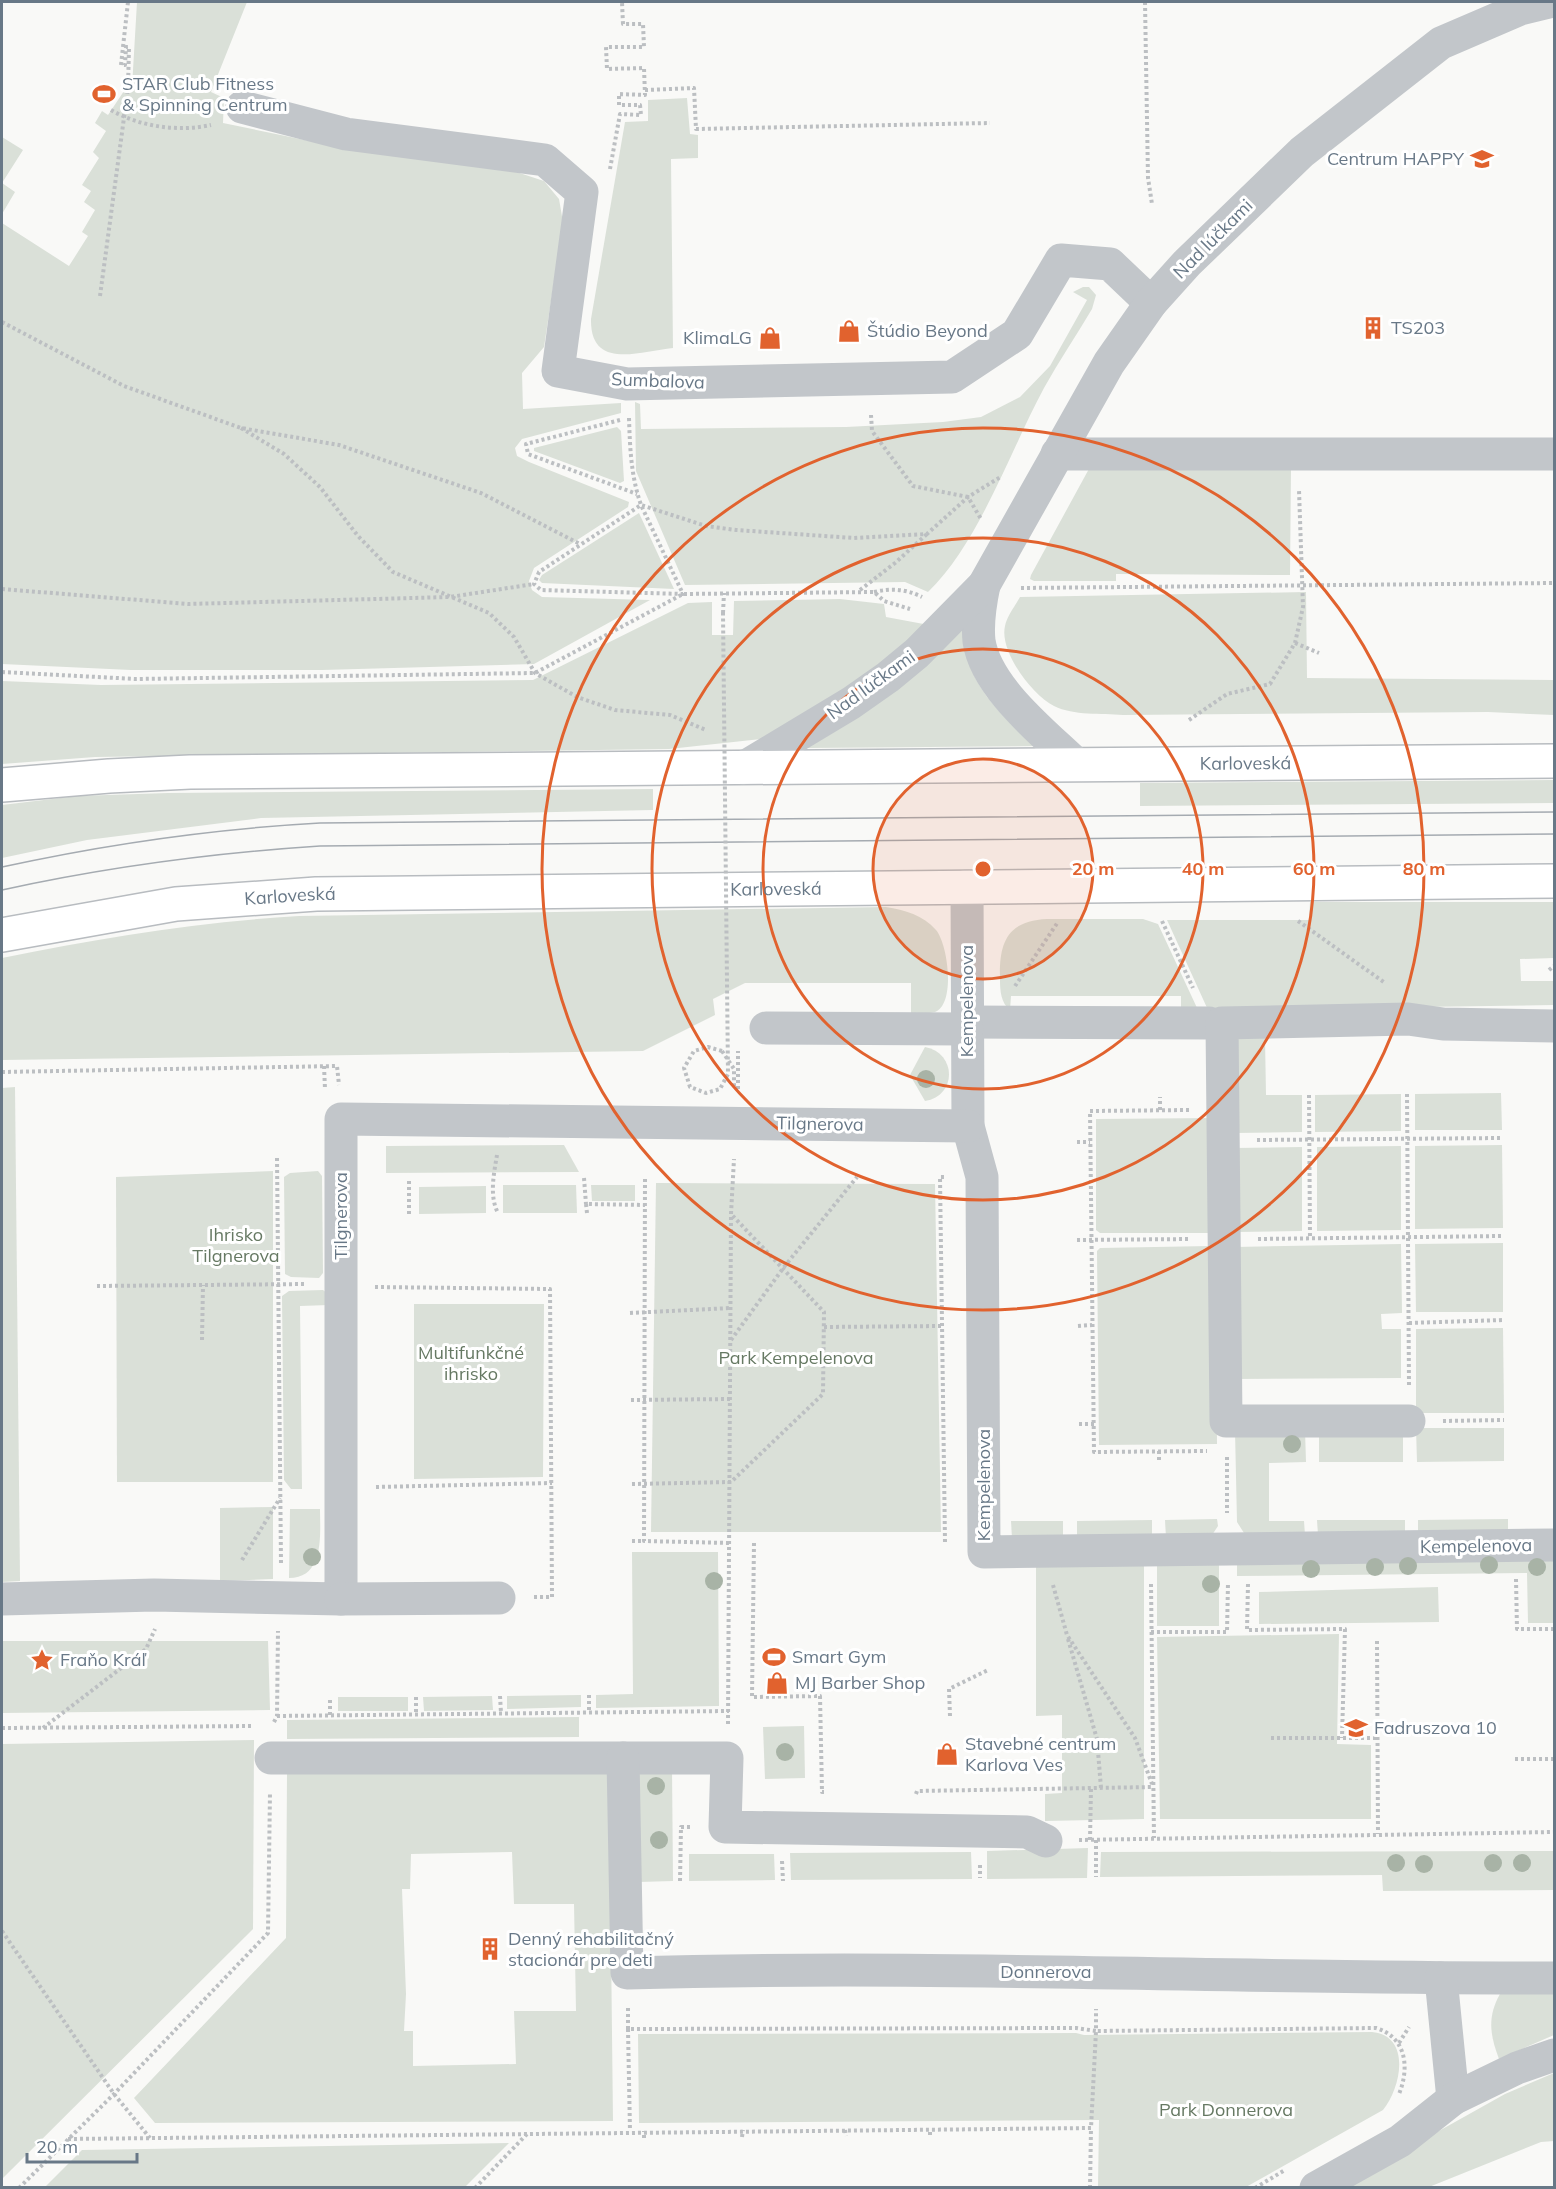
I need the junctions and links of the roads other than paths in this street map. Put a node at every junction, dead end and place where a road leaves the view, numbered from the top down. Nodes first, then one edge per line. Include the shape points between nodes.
1 (1549, 2) edge
2 (242, 107) road end
3 (1151, 303) junction
4 (1057, 454) junction
5 (1554, 454) edge
6 (984, 585) junction
7 (732, 756) junction
8 (1554, 761) edge
9 (1076, 764) junction
10 (2, 785) edge
11 (1554, 881) edge
12 (967, 886) junction
13 (2, 935) edge
14 (1216, 1023) junction
15 (967, 1026) junction
16 (1554, 1026) edge
17 (752, 1035) road end
18 (968, 1126) junction
19 (1409, 1421) road end
20 (1554, 1545) edge
21 (499, 1598) dead end
22 (2, 1599) edge
23 (341, 1599) junction
24 (271, 1742) road end
25 (623, 1758) junction
26 (1046, 1841) dead end
27 (1441, 1978) junction
28 (1554, 1978) edge
29 (1554, 2055) edge
30 (1453, 2099) junction
31 (1316, 2187) edge

1 - 3 street, Nad lúčkami via 1520,9 1441,43 1302,152
2 - 3 street, Sumbalova via 346,134 545,160 582,192 558,371 627,384 952,377 1017,334 1061,260 1110,264
3 - 4 street, Nad lúčkami via 1109,363
4 - 5 street
4 - 6 street, Nad lúčkami
6 - 7 street, Nad lúčkami via 917,653 851,703
6 - 9 street, Nad lúčkami via 978,615 979,642 989,668 1011,700
7 - 9 main road, Karloveská
7 - 10 main road, Karloveská via 190,772
8 - 9 main road, Karloveská
11 - 12 main road, Karloveská
12 - 13 main road, Karloveská via 316,894 177,904
12 - 15 street, Kempelenova
14 - 15 street
14 - 16 street via 1408,1019 1443,1024
14 - 19 street via 1223,1125 1226,1421
15 - 17 street
15 - 18 street, Kempelenova
18 - 20 street, Kempelenova via 982,1177 984,1552
18 - 23 street, Tilgnerova via 341,1119
21 - 23 street
22 - 23 street via 154,1595
24 - 25 street
25 - 26 street via 727,1758 725,1827 1027,1832
25 - 27 street, Donnerova via 639,1973 1094,1972
27 - 28 street, Donnerova
27 - 30 street
29 - 30 street
30 - 31 street via 1400,2140

